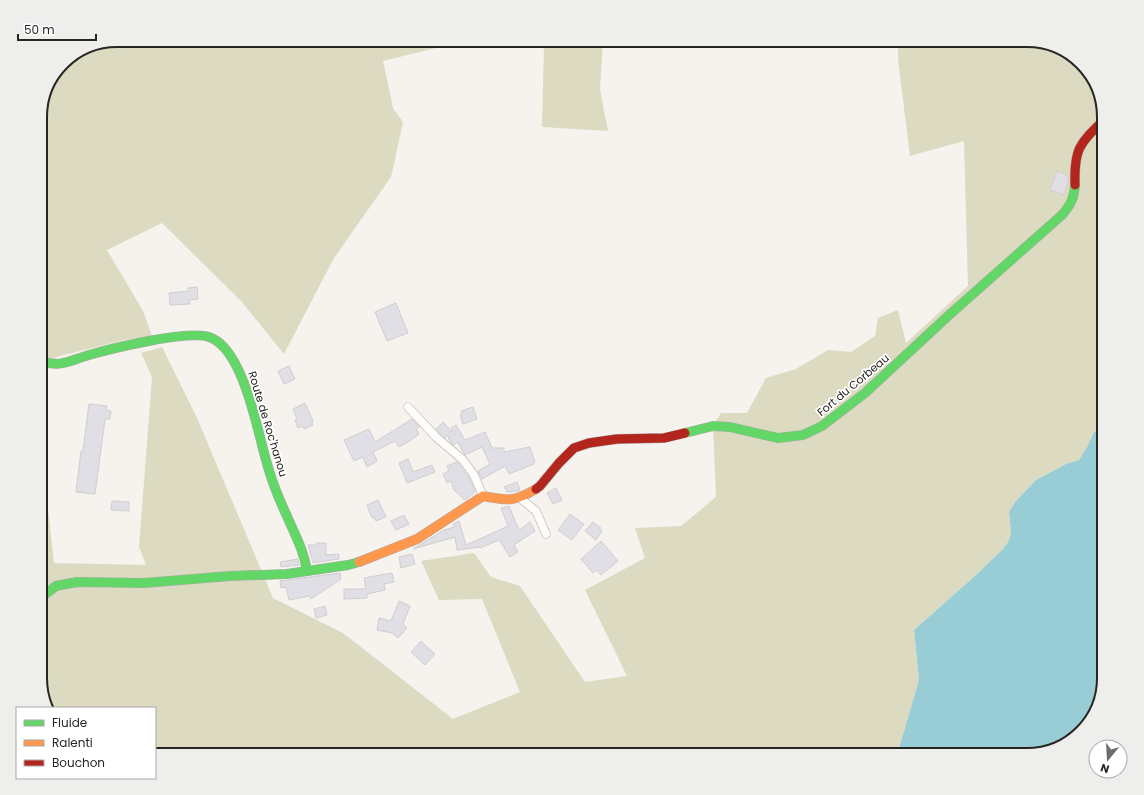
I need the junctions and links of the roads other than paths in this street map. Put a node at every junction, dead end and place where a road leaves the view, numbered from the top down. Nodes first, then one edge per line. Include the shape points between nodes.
1 (1097, 128) edge
2 (47, 364) edge
3 (408, 407) dead end
4 (483, 496) junction
5 (520, 498) junction
6 (546, 534) dead end
7 (307, 571) junction
8 (47, 593) edge

1 - 5 street, Fort du Corbeau via 1082,144 1077,154 1074,166 1075,190 1071,203 1063,214 865,393 822,426 803,435 778,438 730,427 712,426 664,438 618,439 589,443 574,448 540,486
2 - 7 street, Route de Roc'hanou via 54,366 88,356 180,337 209,337 218,342 235,362 244,379 272,480 282,507 301,544
3 - 4 street via 436,437 463,460 474,475
4 - 5 street via 502,500
4 - 7 street via 417,538 367,560
5 - 6 street via 536,511
7 - 8 street via 144,583 77,582 56,586

